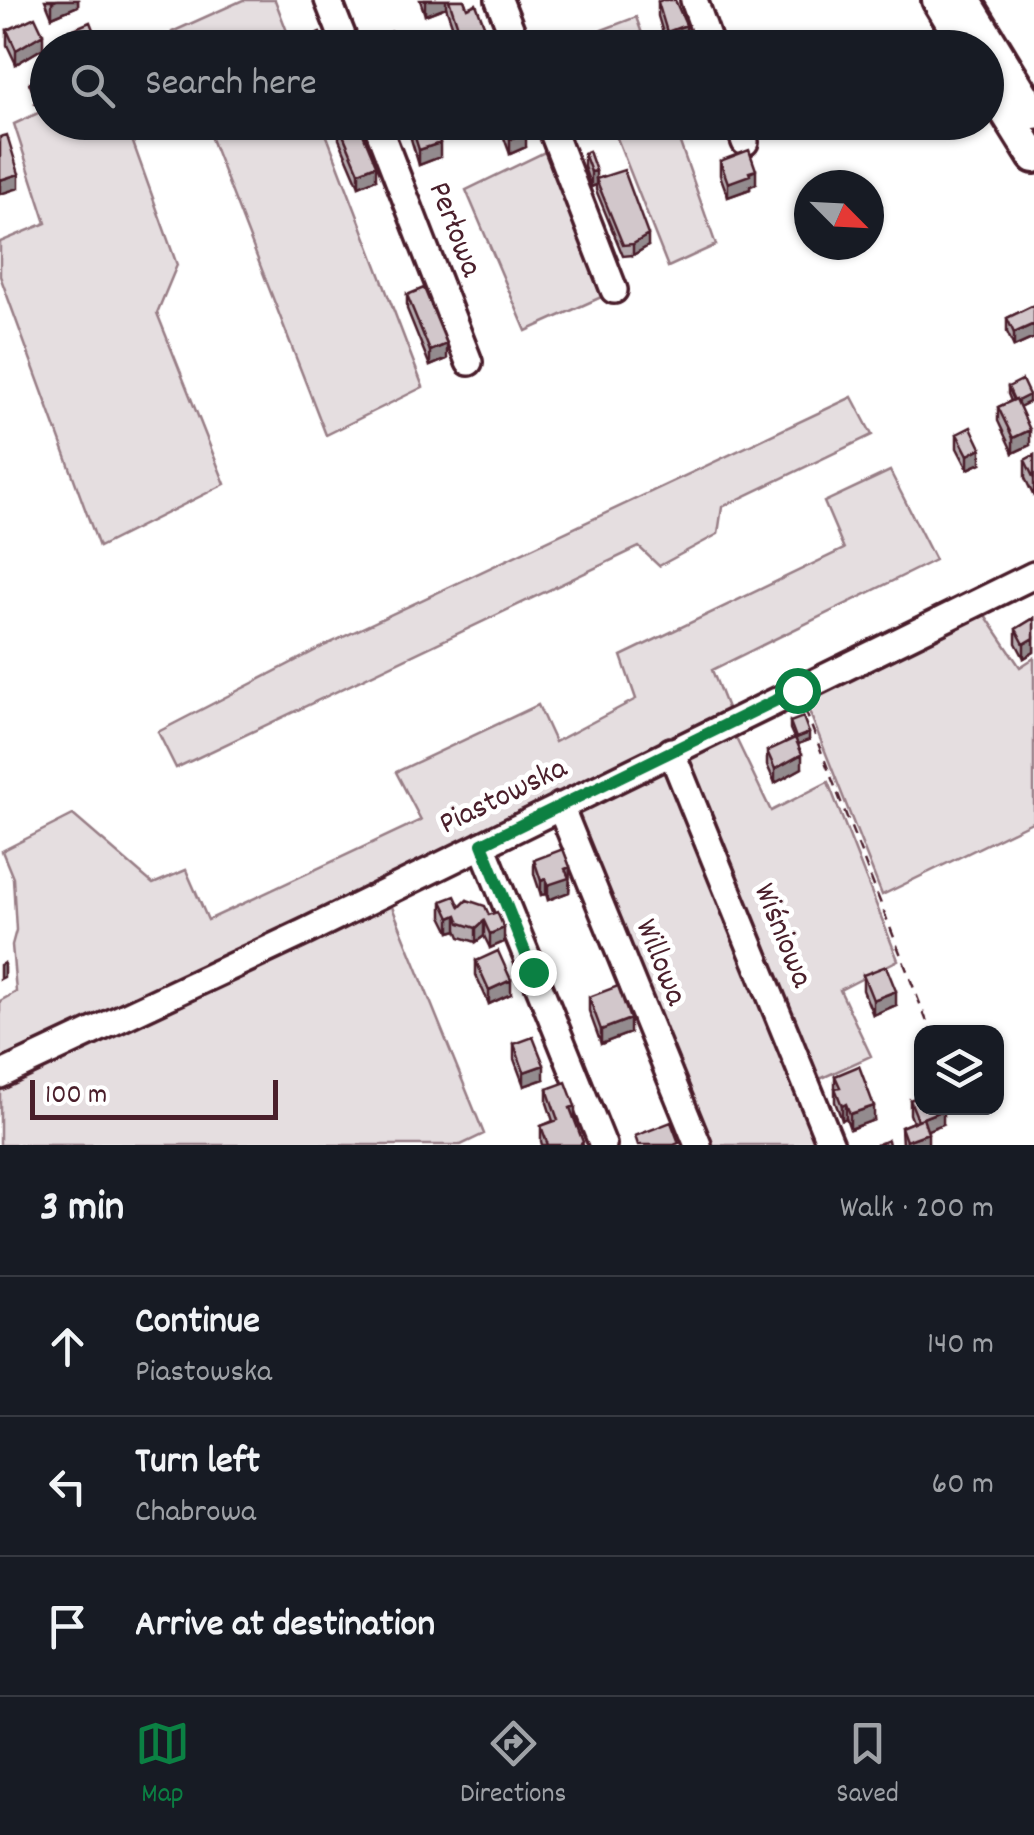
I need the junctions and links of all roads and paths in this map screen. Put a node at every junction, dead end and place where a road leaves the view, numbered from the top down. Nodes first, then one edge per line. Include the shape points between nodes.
1 (328, 0) edge
2 (498, 0) edge
3 (694, 0) edge
4 (938, 0) edge
5 (965, 0) edge
6 (340, 30) edge
7 (510, 30) edge
8 (705, 30) edge
9 (956, 30) edge
10 (983, 30) edge
11 (1004, 64) edge
12 (1004, 109) edge
13 (1034, 113) edge
14 (383, 140) edge
15 (556, 140) edge
16 (1034, 158) edge
17 (614, 290) dead end
18 (468, 362) dead end
19 (1034, 575) edge
20 (797, 690) junction
21 (671, 751) junction
22 (560, 806) junction
23 (482, 844) junction
24 (928, 1025) edge
25 (0, 1075) edge
26 (602, 1145) edge
27 (698, 1145) edge
28 (831, 1145) edge

1 - 6 street
2 - 7 street
3 - 8 street
4 - 9 main road
5 - 10 main road
11 - 13 main road
12 - 16 main road
14 - 18 street, Perłowa
15 - 17 street
19 - 20 street, Piastowska
20 - 21 street, Piastowska
20 - 24 path
21 - 22 street, Piastowska
21 - 28 street, Wiśniowa
22 - 23 street, Piastowska
22 - 27 street, Willowa
23 - 25 street, Piastowska
23 - 26 street

